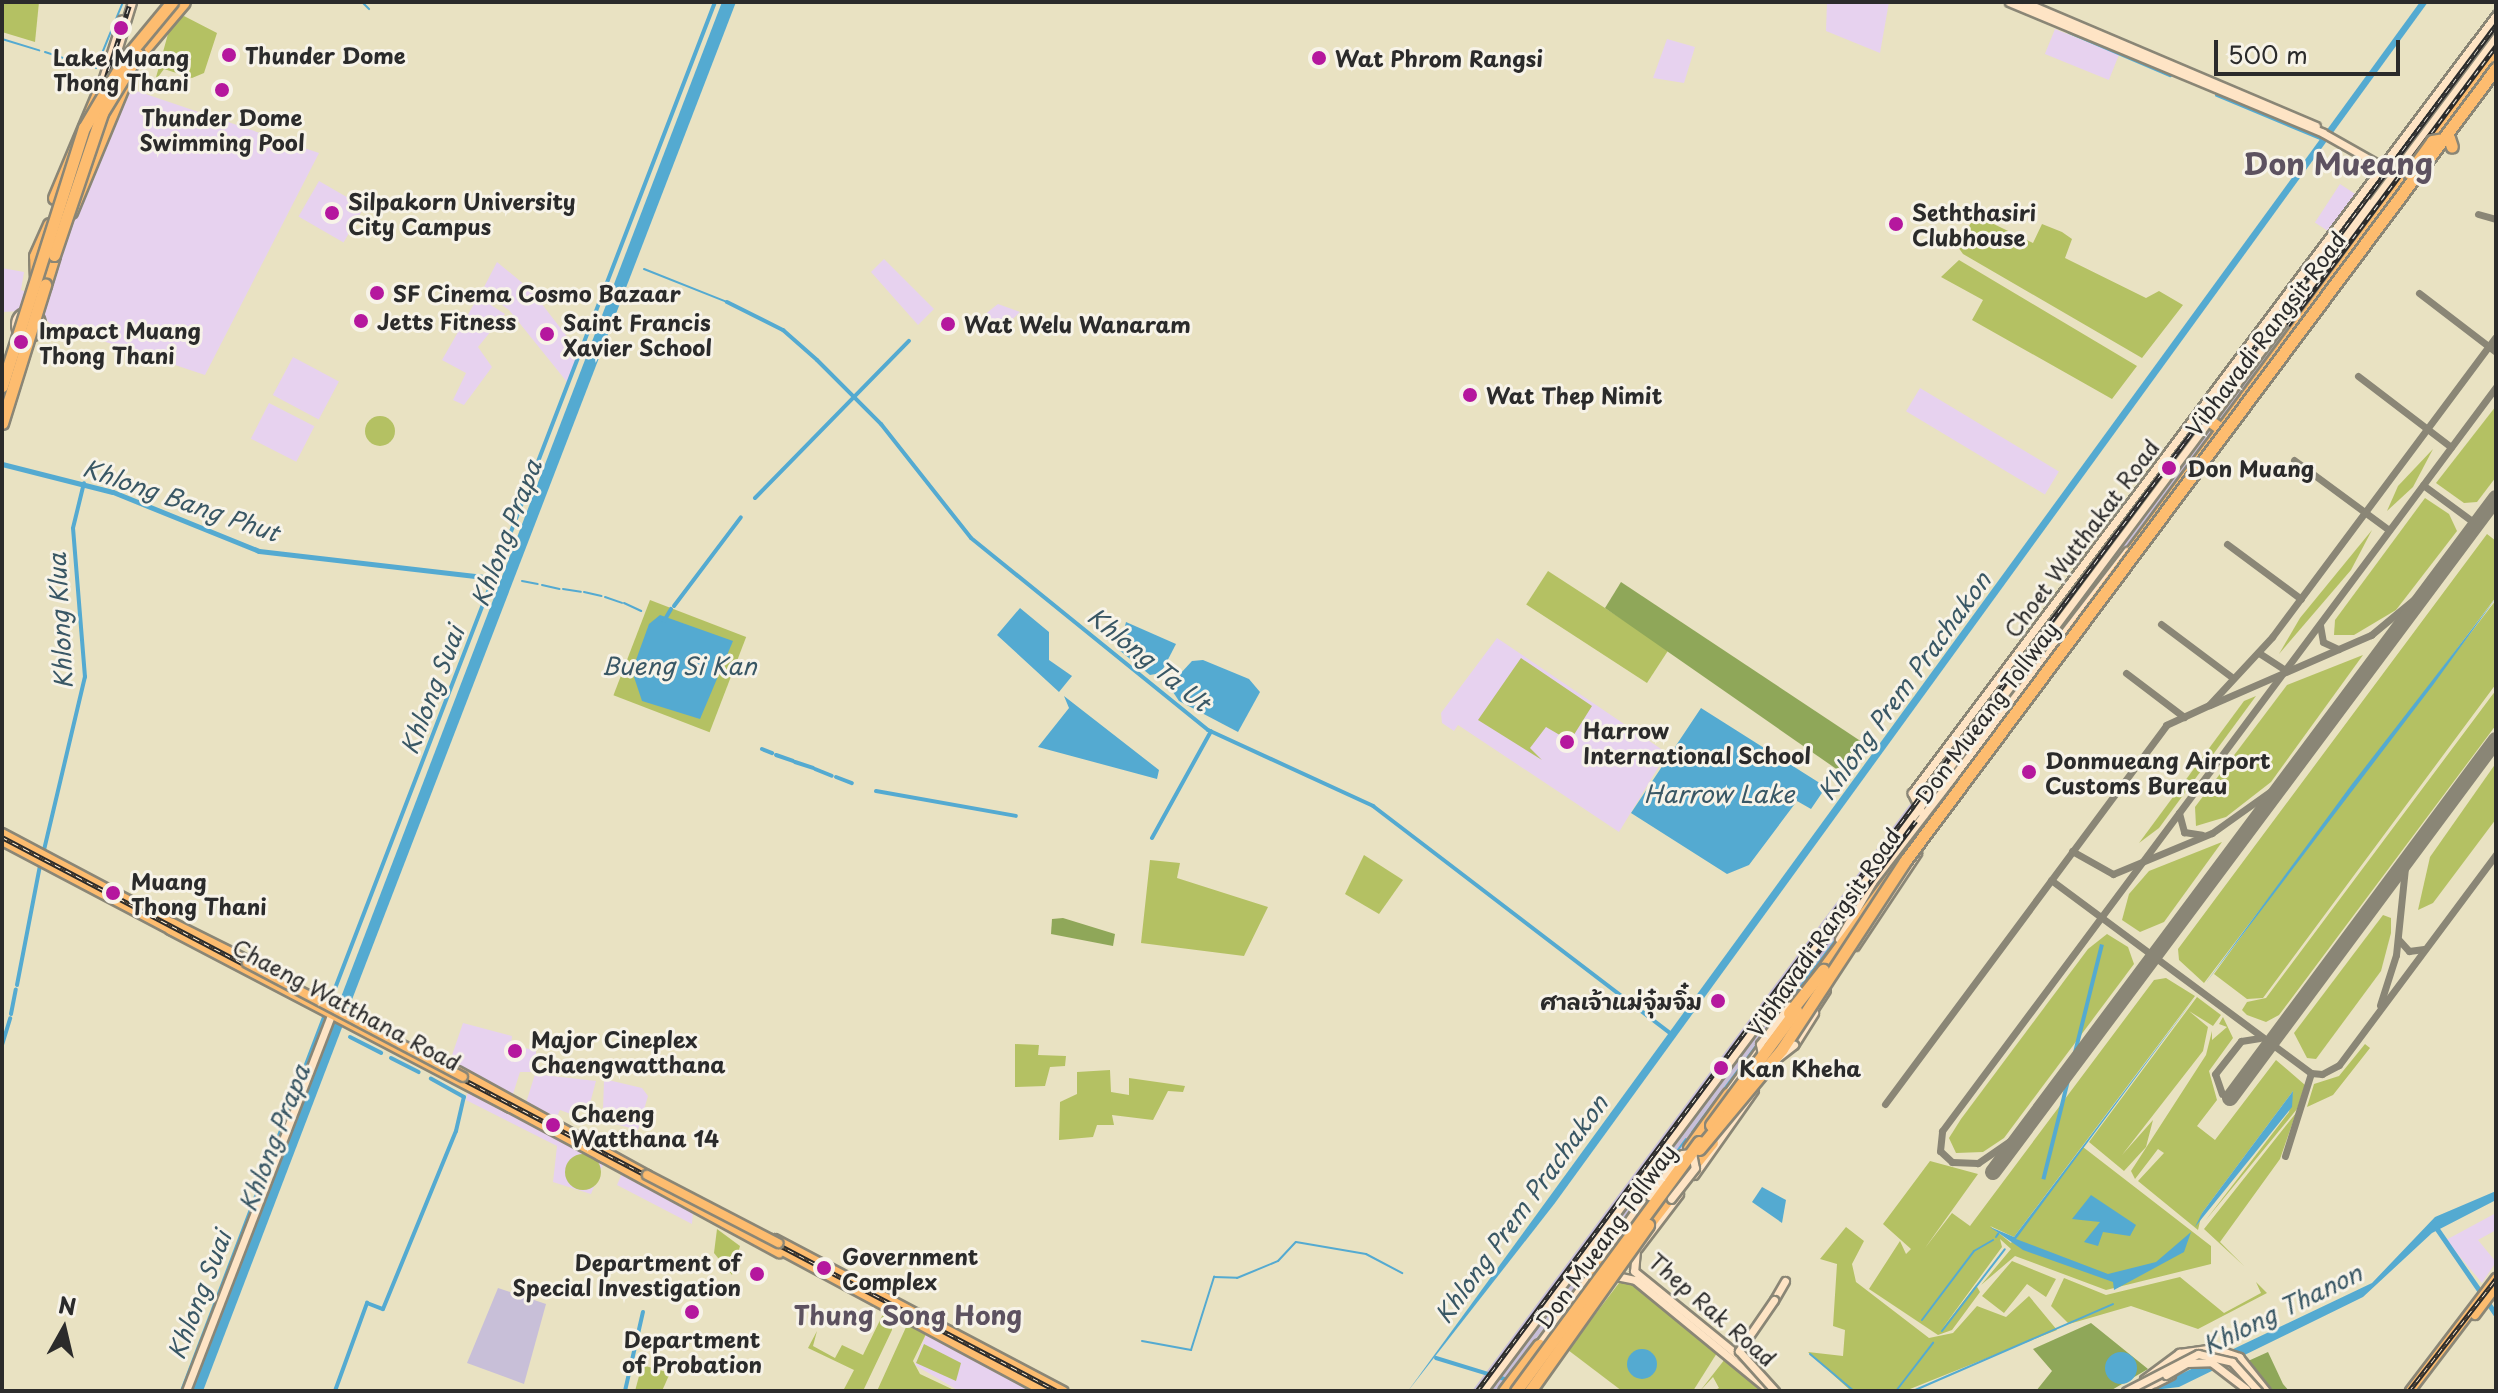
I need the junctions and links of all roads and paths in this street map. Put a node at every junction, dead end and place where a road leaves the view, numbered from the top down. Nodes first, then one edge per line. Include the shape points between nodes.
1 (130, 2) edge
2 (172, 2) edge
3 (184, 2) edge
4 (2009, 2) edge
5 (2024, 2) edge
6 (2495, 17) edge
7 (2496, 36) edge
8 (2475, 43) junction
9 (2486, 48) junction
10 (140, 51) junction
11 (2140, 54) junction
12 (2496, 61) edge
13 (2496, 75) edge
14 (120, 84) dead end
15 (102, 91) junction
16 (103, 120) junction
17 (84, 128) junction
18 (2444, 130) junction
19 (2416, 142) junction
20 (2452, 147) dead end
21 (2384, 165) junction
22 (2383, 209) junction
23 (61, 225) junction
24 (54, 255) junction
25 (40, 265) junction
26 (37, 288) junction
27 (2289, 292) junction
28 (2299, 295) junction
29 (2279, 305) junction
30 (26, 312) junction
31 (2287, 314) junction
32 (36, 315) junction
33 (19, 333) junction
34 (29, 337) junction
35 (2, 386) edge
36 (2, 396) edge
37 (2, 413) edge
38 (2210, 416) junction
39 (2, 423) edge
40 (2222, 425) junction
41 (2078, 573) junction
42 (2087, 579) junction
43 (2067, 587) junction
44 (2077, 593) junction
45 (2049, 618) junction
46 (1923, 815) junction
47 (2, 833) edge
48 (2, 841) edge
49 (1919, 847) junction
50 (1875, 892) junction
51 (171, 926) junction
52 (1843, 933) junction
53 (1834, 958) junction
54 (1819, 968) junction
55 (277, 976) junction
56 (267, 983) junction
57 (1829, 984) junction
58 (277, 988) junction
59 (304, 990) junction
60 (299, 999) junction
61 (1813, 1004) junction
62 (328, 1010) junction
63 (377, 1028) junction
64 (371, 1037) junction
65 (415, 1048) junction
66 (409, 1057) junction
67 (1764, 1057) junction
68 (1725, 1097) junction
69 (510, 1104) junction
70 (1705, 1123) junction
71 (593, 1145) junction
72 (600, 1156) junction
73 (646, 1177) junction
74 (1674, 1184) junction
75 (695, 1197) junction
76 (1666, 1203) junction
77 (711, 1205) junction
78 (691, 1207) junction
79 (723, 1212) junction
80 (707, 1215) junction
81 (717, 1221) junction
82 (1636, 1250) junction
83 (1604, 1257) junction
84 (828, 1272) junction
85 (1637, 1277) junction
86 (2496, 1278) edge
87 (1593, 1279) junction
88 (1614, 1280) junction
89 (1785, 1281) dead end
90 (2496, 1287) edge
91 (2486, 1295) junction
92 (913, 1312) junction
93 (900, 1315) junction
94 (1545, 1345) junction
95 (2179, 1353) junction
96 (1005, 1365) junction
97 (1017, 1372) junction
98 (2155, 1383) junction
99 (1517, 1387) edge
100 (186, 1391) edge
101 (1044, 1391) edge
102 (1063, 1391) edge
103 (1483, 1391) edge
104 (1775, 1391) edge
105 (2123, 1391) edge
106 (2136, 1391) edge
107 (2256, 1391) edge
108 (2412, 1391) edge

1 - 15 main road
2 - 17 highway, bridge via 124,60
3 - 10 highway
4 - 11 main road
5 - 11 main road
6 - 8 main road, Choet Wutthakat Road
7 - 9 main road
7 - 19 main road
8 - 9 main road
8 - 21 main road, Choet Wutthakat Road
9 - 19 main road
10 - 23 highway, bridge via 81,193
10 - 24 highway, bridge via 102,113
11 - 21 main road via 2325,132
12 - 18 highway, bridge
12 - 61 highway, Don Mueang Tollway, bridge
13 - 49 highway, Vibhavadi Rangsit Road
14 - 16 highway
15 - 16 highway
15 - 23 main road
15 - 25 highway, bridge via 64,166
15 - 26 main road
16 - 24 highway, bridge
17 - 25 highway, bridge
17 - 26 highway, bridge via 35,256
18 - 22 highway, Vibhavadi Rangsit Road
18 - 53 highway, Don Mueang Tollway, bridge
19 - 28 main road
20 - 22 highway, bridge via 2449,138 2432,141
21 - 27 main road, Choet Wutthakat Road
22 - 40 highway, Vibhavadi Rangsit Road
23 - 32 main road
24 - 39 highway, bridge
25 - 35 highway, bridge
26 - 30 main road
27 - 28 main road
27 - 29 main road, Choet Wutthakat Road
28 - 31 main road
29 - 31 main road
29 - 41 main road, Choet Wutthakat Road
30 - 32 main road
30 - 33 main road via 16,320
31 - 38 main road
32 - 34 main road via 40,328
33 - 34 main road
33 - 36 main road
34 - 37 main road
38 - 40 highway
38 - 42 main road
40 - 46 highway, Vibhavadi Rangsit Road
41 - 42 main road
41 - 43 main road, Choet Wutthakat Road
42 - 44 main road
43 - 44 main road
43 - 45 main road, Choet Wutthakat Road
44 - 45 main road
45 - 46 main road
45 - 46 main road, Choet Wutthakat Road via 1912,793
46 - 50 highway, Vibhavadi Rangsit Road
46 - 52 main road, Vibhavadi Rangsit Road via 1848,915
46 - 103 main road
47 - 51 main road, Chaeng Watthana Road
48 - 51 main road, Chaeng Watthana Road
49 - 57 main road, Vibhavadi Rangsit Road
49 - 74 highway, Vibhavadi Rangsit Road
50 - 52 highway
50 - 68 highway, Vibhavadi Rangsit Road
51 - 55 main road, Chaeng Watthana Road
51 - 56 main road, Chaeng Watthana Road
51 - 69 main road, Chaeng Watthana Road, bridge
52 - 54 main road, Vibhavadi Rangsit Road
53 - 67 highway, bridge via 1766,1043
53 - 94 highway, Don Mueang Tollway, bridge
54 - 67 main road, bridge via 1760,1044
54 - 68 main road, Vibhavadi Rangsit Road
55 - 56 main road
55 - 58 main road
55 - 59 main road, Chaeng Watthana Road
56 - 58 main road, Chaeng Watthana Road
57 - 61 main road, Vibhavadi Rangsit Road
57 - 76 highway
58 - 60 main road, Chaeng Watthana Road
59 - 60 main road
59 - 62 main road, Chaeng Watthana Road
60 - 62 main road, Chaeng Watthana Road
61 - 67 main road, bridge via 1812,1019 1782,1059
61 - 82 main road, Vibhavadi Rangsit Road
61 - 99 highway, Don Mueang Tollway, bridge
62 - 63 main road, Chaeng Watthana Road
62 - 64 main road, Chaeng Watthana Road
62 - 100 main road
63 - 64 main road
63 - 65 main road, Chaeng Watthana Road
64 - 66 main road, Chaeng Watthana Road
65 - 66 main road via 406,1050
65 - 69 main road, Chaeng Watthana Road
66 - 69 main road, Chaeng Watthana Road
68 - 70 highway, Vibhavadi Rangsit Road
69 - 71 main road, Chaeng Watthana Road
69 - 72 main road, Chaeng Watthana Road
70 - 83 main road, Vibhavadi Rangsit Road
70 - 87 highway, Vibhavadi Rangsit Road
71 - 73 main road, Chaeng Watthana Road
71 - 75 main road, Chaeng Watthana Road
72 - 73 main road, Chaeng Watthana Road
72 - 78 main road, Chaeng Watthana Road
73 - 84 main road, Chaeng Watthana Road, bridge
74 - 76 highway
74 - 99 highway, Vibhavadi Rangsit Road
75 - 77 main road, Chaeng Watthana Road
75 - 78 main road
76 - 83 main road, bridge via 1695,1168 1692,1153 1682,1154
76 - 88 main road
76 - 99 highway, bridge
77 - 79 main road, Chaeng Watthana Road
77 - 80 main road
78 - 80 main road, Chaeng Watthana Road
79 - 81 main road
79 - 84 main road, Chaeng Watthana Road
80 - 81 main road, Chaeng Watthana Road
81 - 84 main road, Chaeng Watthana Road
82 - 85 main road, Thep Rak Road via 1632,1266
82 - 88 main road, Vibhavadi Rangsit Road
83 - 87 highway
83 - 94 main road, Vibhavadi Rangsit Road
84 - 92 main road, Chaeng Watthana Road
84 - 93 main road, Chaeng Watthana Road
85 - 88 main road, Thep Rak Road
85 - 104 main road, Thep Rak Road
86 - 91 main road
87 - 99 highway, Vibhavadi Rangsit Road
88 - 99 main road, Vibhavadi Rangsit Road
89 - 104 main road, bridge via 1739,1355
90 - 91 main road
91 - 108 main road
92 - 93 main road
92 - 96 main road, Chaeng Watthana Road
93 - 96 main road, Chaeng Watthana Road
94 - 99 highway, Don Mueang Tollway, bridge
95 - 98 main road via 2191,1353 2195,1362
95 - 105 main road
95 - 107 main road via 2203,1348 2239,1357
96 - 97 main road, Chaeng Watthana Road
97 - 101 main road, Chaeng Watthana Road
97 - 102 main road, Chaeng Watthana Road
98 - 106 main road
98 - 107 main road, bridge via 2187,1363 2211,1362
105 - 107 main road, bridge via 2198,1354 2232,1362
106 - 107 main road, bridge via 2177,1363 2205,1358 2233,1367
107 - 107 main road via 2240,1376 2244,1370 2253,1379

